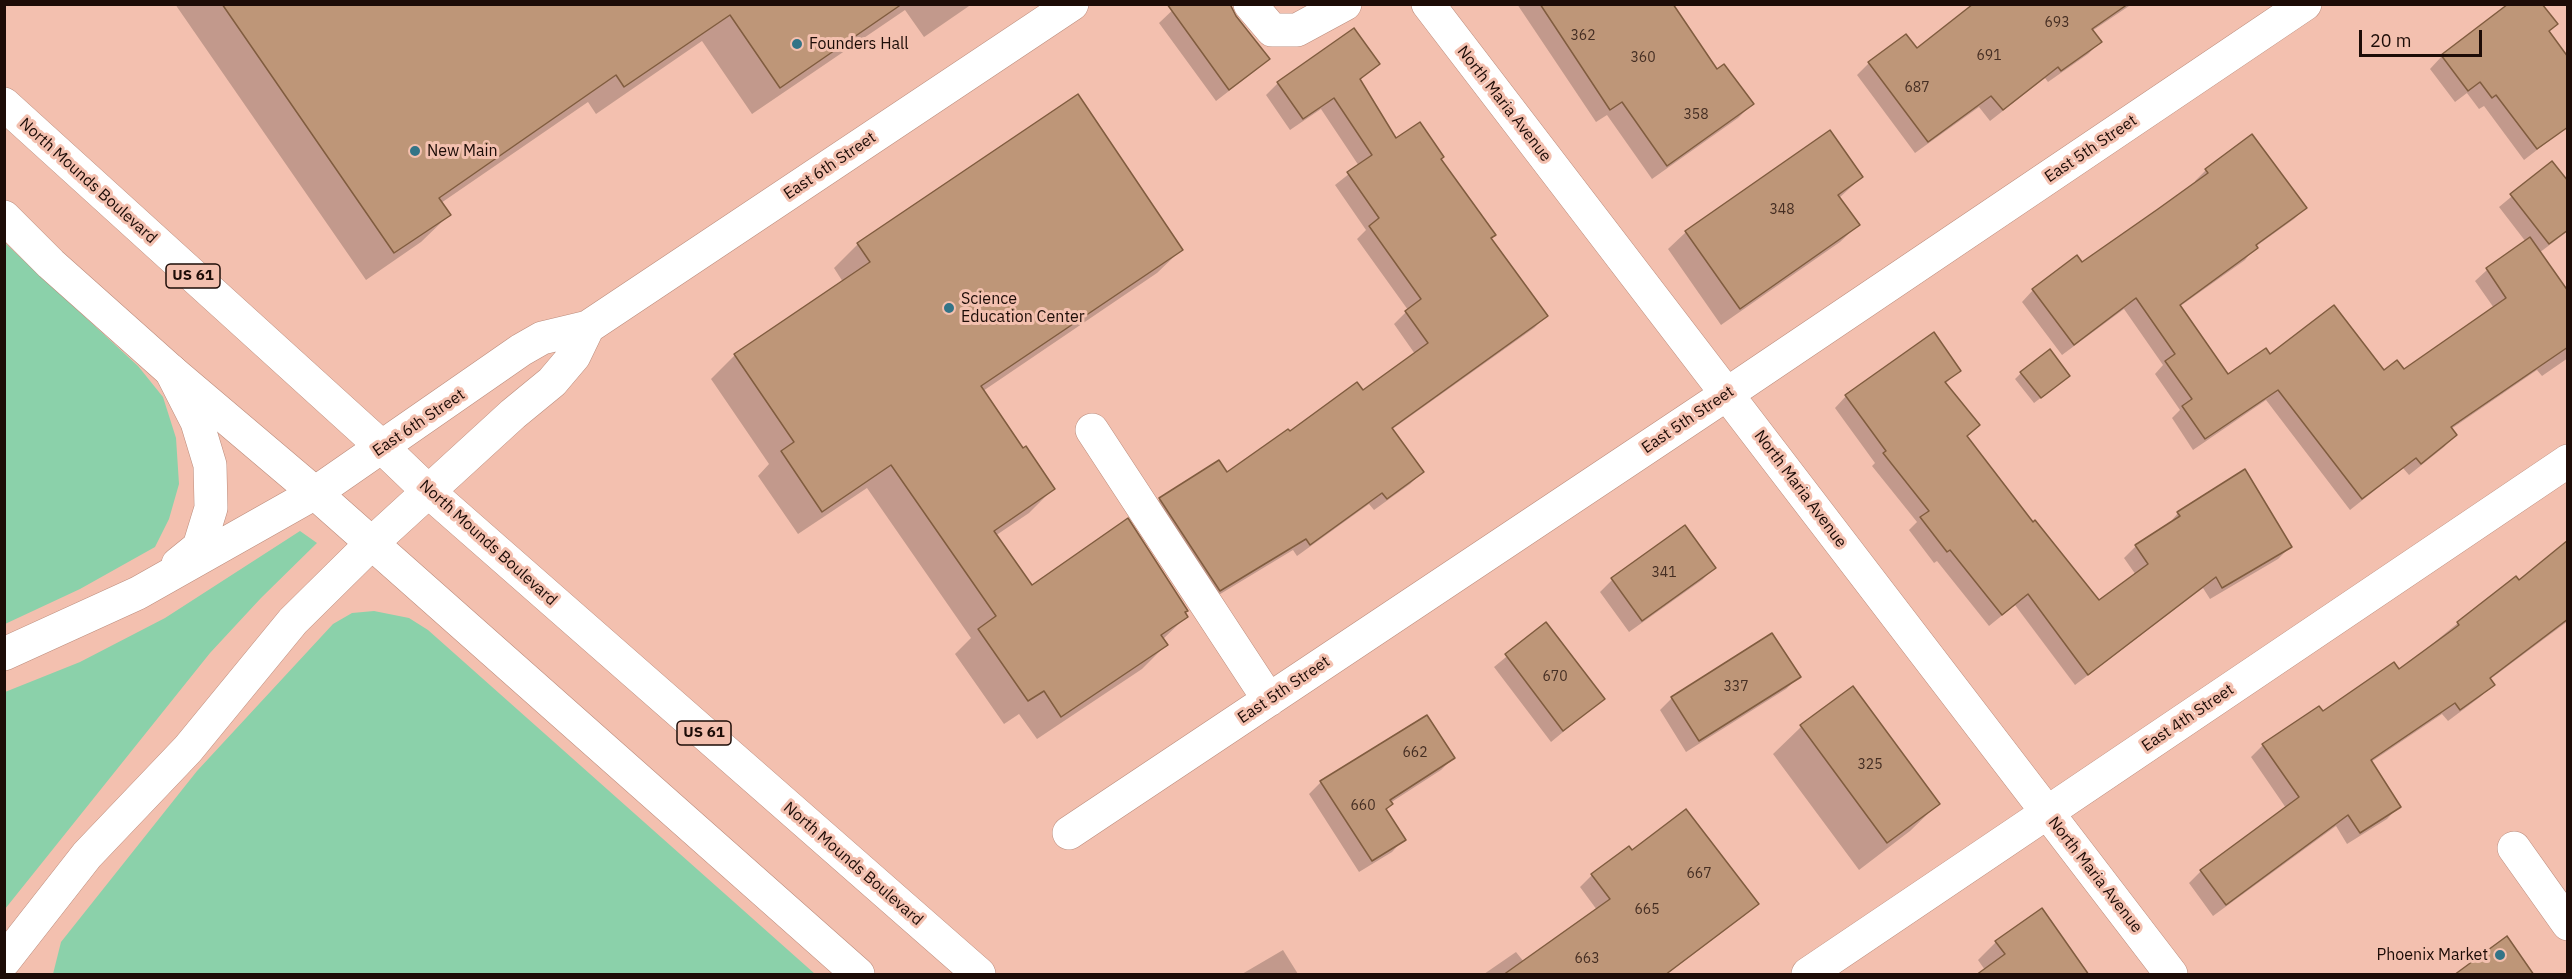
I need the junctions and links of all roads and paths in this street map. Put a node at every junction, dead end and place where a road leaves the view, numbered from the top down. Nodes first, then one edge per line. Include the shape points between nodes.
1 (1072, 4) edge
2 (1250, 4) edge
3 (1345, 4) edge
4 (1428, 4) edge
5 (2305, 4) edge
6 (4, 105) edge
7 (4, 217) edge
8 (588, 327) junction
9 (171, 371) junction
10 (1727, 394) junction
11 (1092, 430) dead end
12 (382, 447) junction
13 (2568, 461) edge
14 (429, 492) junction
15 (315, 493) junction
16 (372, 543) junction
17 (138, 594) junction
18 (4, 654) edge
19 (1269, 700) junction
20 (2047, 813) junction
21 (1069, 833) dead end
22 (2514, 848) dead end
23 (2568, 924) edge
24 (4, 961) edge
25 (858, 975) edge
26 (979, 975) edge
27 (1808, 975) edge
28 (2171, 975) edge

1 - 8 main road, East 6th Street
2 - 3 main road via 1272,30 1297,30
4 - 10 main road, North Maria Avenue
5 - 10 main road, East 5th Street
6 - 12 main road, North Mounds Boulevard / US 61
7 - 9 main road
8 - 12 main road, East 6th Street via 535,342
8 - 14 main road via 561,372
9 - 15 main road
9 - 17 main road via 197,422 210,465 212,508 199,548
10 - 19 main road, East 5th Street
10 - 20 main road, North Maria Avenue
11 - 19 main road
12 - 14 main road, North Mounds Boulevard / US 61
12 - 15 main road, East 6th Street
13 - 20 main road, East 4th Street
14 - 16 main road
14 - 26 main road, North Mounds Boulevard / US 61
15 - 16 main road
15 - 17 main road, East 6th Street
16 - 24 main road via 293,621 188,749 87,855
16 - 25 main road
17 - 18 main road
19 - 21 main road, East 5th Street
20 - 27 main road, East 4th Street
20 - 28 main road, North Maria Avenue
22 - 23 main road

